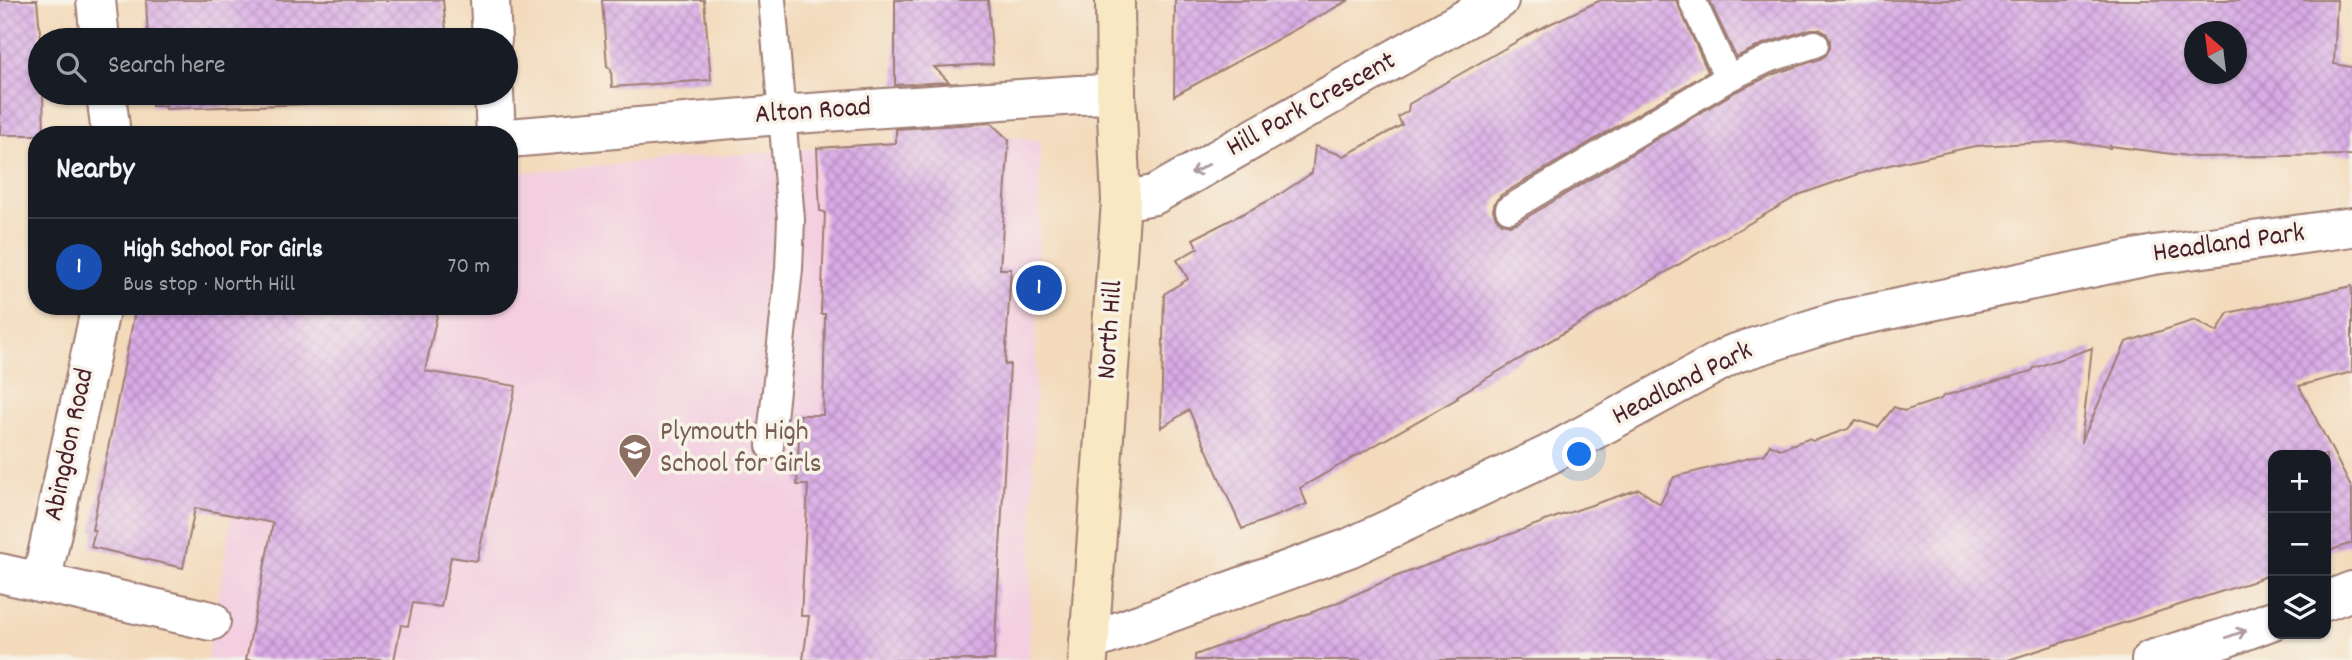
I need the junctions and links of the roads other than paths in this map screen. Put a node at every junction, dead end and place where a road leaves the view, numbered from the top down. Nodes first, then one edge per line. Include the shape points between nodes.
1 (96, 0) edge
2 (490, 0) edge
3 (772, 0) edge
4 (1115, 0) edge
5 (1499, 0) edge
6 (1692, 0) edge
7 (99, 28) edge
8 (491, 28) edge
9 (1815, 44) dead end
10 (1728, 78) junction
11 (1116, 94) junction
12 (107, 105) edge
13 (495, 105) edge
14 (780, 115) junction
15 (110, 126) edge
16 (496, 126) edge
17 (518, 137) edge
18 (1121, 201) junction
19 (1509, 209) dead end
20 (2352, 227) edge
21 (98, 315) edge
22 (770, 446) dead end
23 (0, 573) edge
24 (41, 583) junction
25 (2352, 592) edge
26 (2331, 599) edge
27 (211, 621) dead end
28 (2268, 622) edge
29 (1088, 651) edge
30 (2151, 660) edge

1 - 7 street
2 - 8 street
3 - 14 lane
4 - 11 main road, North Hill
5 -> 18 street, Hill Park Crescent via 1154,195
6 - 10 lane
9 - 10 lane via 1768,58
10 - 19 lane
11 - 14 street, Alton Road
11 - 18 main road, North Hill
12 - 15 street
13 - 16 street
14 - 17 street, Alton Road
14 - 22 lane via 791,219
18 - 29 main road, North Hill
20 - 29 street, Headland Park via 2141,257 1840,320 1733,354 1548,455 1349,548
21 - 24 street, Abingdon Road
23 - 24 street
24 - 27 street
25 - 26 street
30 -> 28 street

